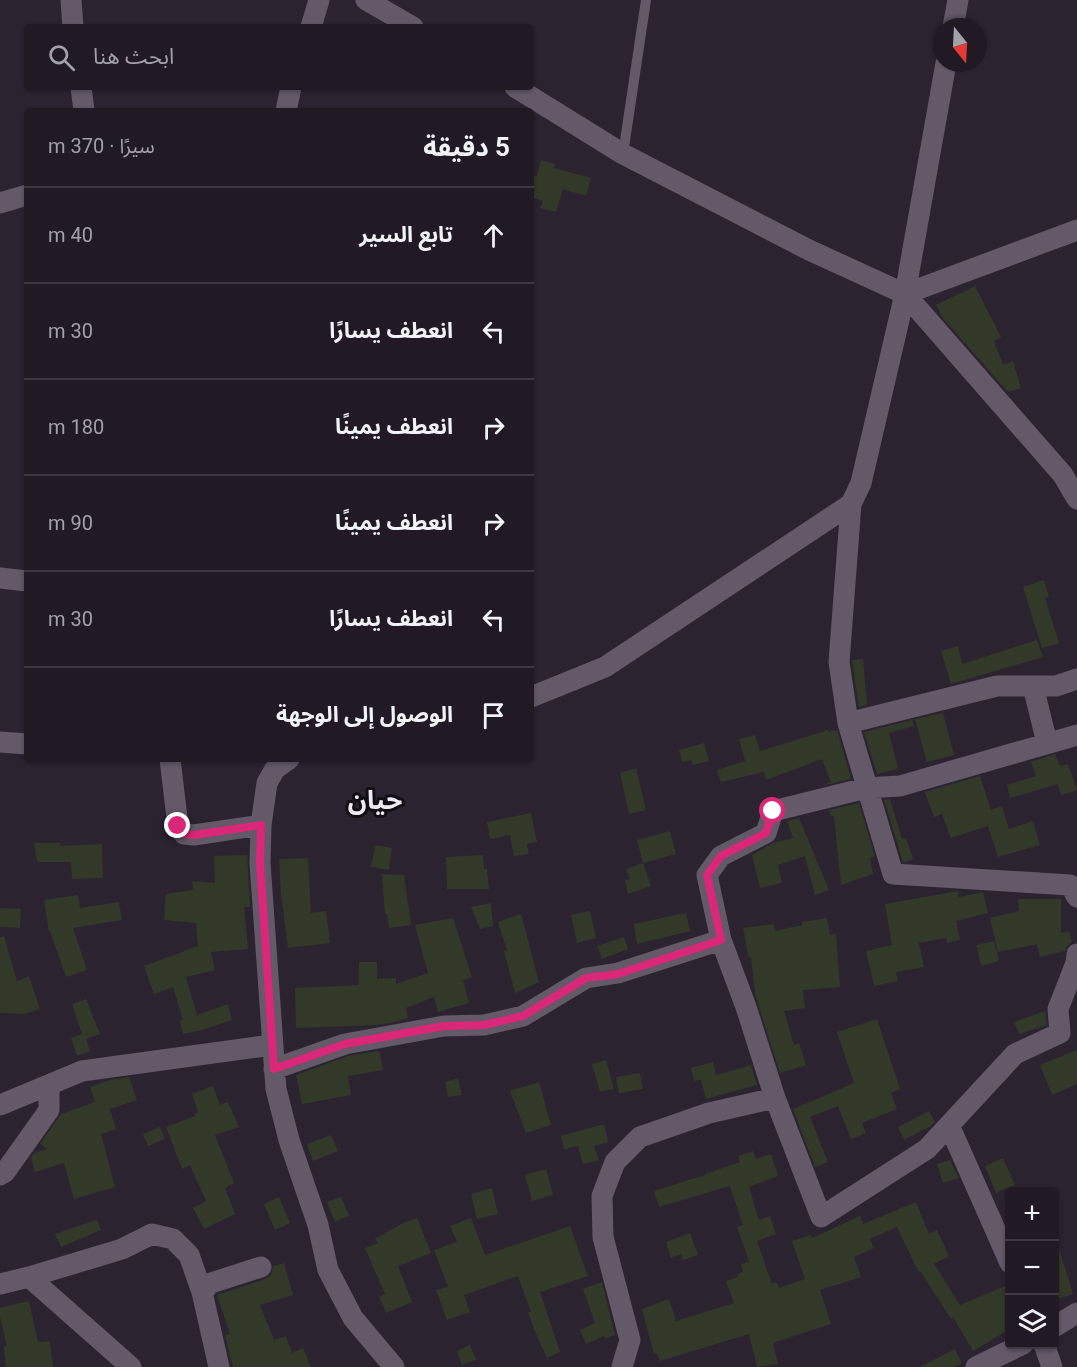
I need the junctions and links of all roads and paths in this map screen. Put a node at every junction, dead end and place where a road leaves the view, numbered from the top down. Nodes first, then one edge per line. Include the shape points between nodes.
1 (71, 0) edge
2 (319, 0) edge
3 (366, 0) edge
4 (646, 0) edge
5 (958, 0) edge
6 (955, 18) edge
7 (73, 24) edge
8 (312, 24) edge
9 (408, 24) edge
10 (944, 72) edge
11 (81, 90) edge
12 (290, 90) edge
13 (520, 90) edge
14 (84, 108) edge
15 (287, 108) edge
16 (623, 154) junction
17 (24, 196) edge
18 (0, 203) edge
19 (1077, 230) edge
20 (905, 294) junction
21 (1077, 500) edge
22 (850, 504) junction
23 (0, 578) edge
24 (24, 581) edge
25 (1077, 679) edge
26 (1033, 686) junction
27 (534, 696) edge
28 (848, 723) junction
29 (1077, 735) edge
30 (0, 742) edge
31 (1047, 743) junction
32 (24, 744) edge
33 (170, 762) edge
34 (285, 762) edge
35 (866, 788) junction
36 (261, 825) junction
37 (1077, 897) edge
38 (721, 940) junction
39 (1077, 954) edge
40 (272, 1045) junction
41 (274, 1069) junction
42 (49, 1085) junction
43 (775, 1098) junction
44 (0, 1105) edge
45 (949, 1125) junction
46 (0, 1175) edge
47 (1005, 1252) edge
48 (261, 1267) dead end
49 (29, 1277) junction
50 (0, 1284) edge
51 (202, 1292) junction
52 (1077, 1313) edge
53 (1059, 1324) edge
54 (1013, 1349) edge
55 (1046, 1349) edge
56 (387, 1366) edge
57 (131, 1367) edge
58 (219, 1367) edge
59 (622, 1367) edge
60 (976, 1367) edge
61 (1052, 1367) edge

1 - 7 street
2 - 8 street
3 - 9 street
4 - 16 lane
5 - 6 street
10 - 20 street
11 - 14 street
12 - 15 street
13 - 16 street
16 - 20 street via 809,250
17 - 18 street
19 - 20 street
20 - 21 street via 1063,475
20 - 22 street via 861,483
22 - 27 street via 605,666
22 - 28 street via 839,662
23 - 24 street
25 - 26 street via 1056,686
26 - 28 street via 997,686
26 - 31 street
28 - 35 street
29 - 31 street
30 - 32 street
31 - 35 street via 900,786
33 - 36 street via 178,826 184,834
34 - 36 street via 267,783
35 - 37 street via 893,874 1070,885
35 - 38 street via 773,811 766,833 721,856 707,875
36 - 40 street
38 - 41 street via 618,974 586,978 523,1016 345,1044
38 - 43 street
39 - 45 street via 1058,1009 1060,1034 1015,1054
40 - 41 street
40 - 42 street via 82,1071
41 - 56 street via 289,1140 318,1225 328,1270 353,1318
42 - 44 street
42 - 46 street via 49,1110
43 - 45 street via 821,1216 927,1149
43 - 59 street via 709,1113 640,1137 615,1162 602,1196 603,1237 630,1340
45 - 47 street
48 - 51 street via 211,1283
49 - 50 street
49 - 51 street via 122,1249 152,1234 173,1239 189,1256
49 - 57 street
51 - 58 street
52 - 53 street
54 - 60 street
55 - 61 street

